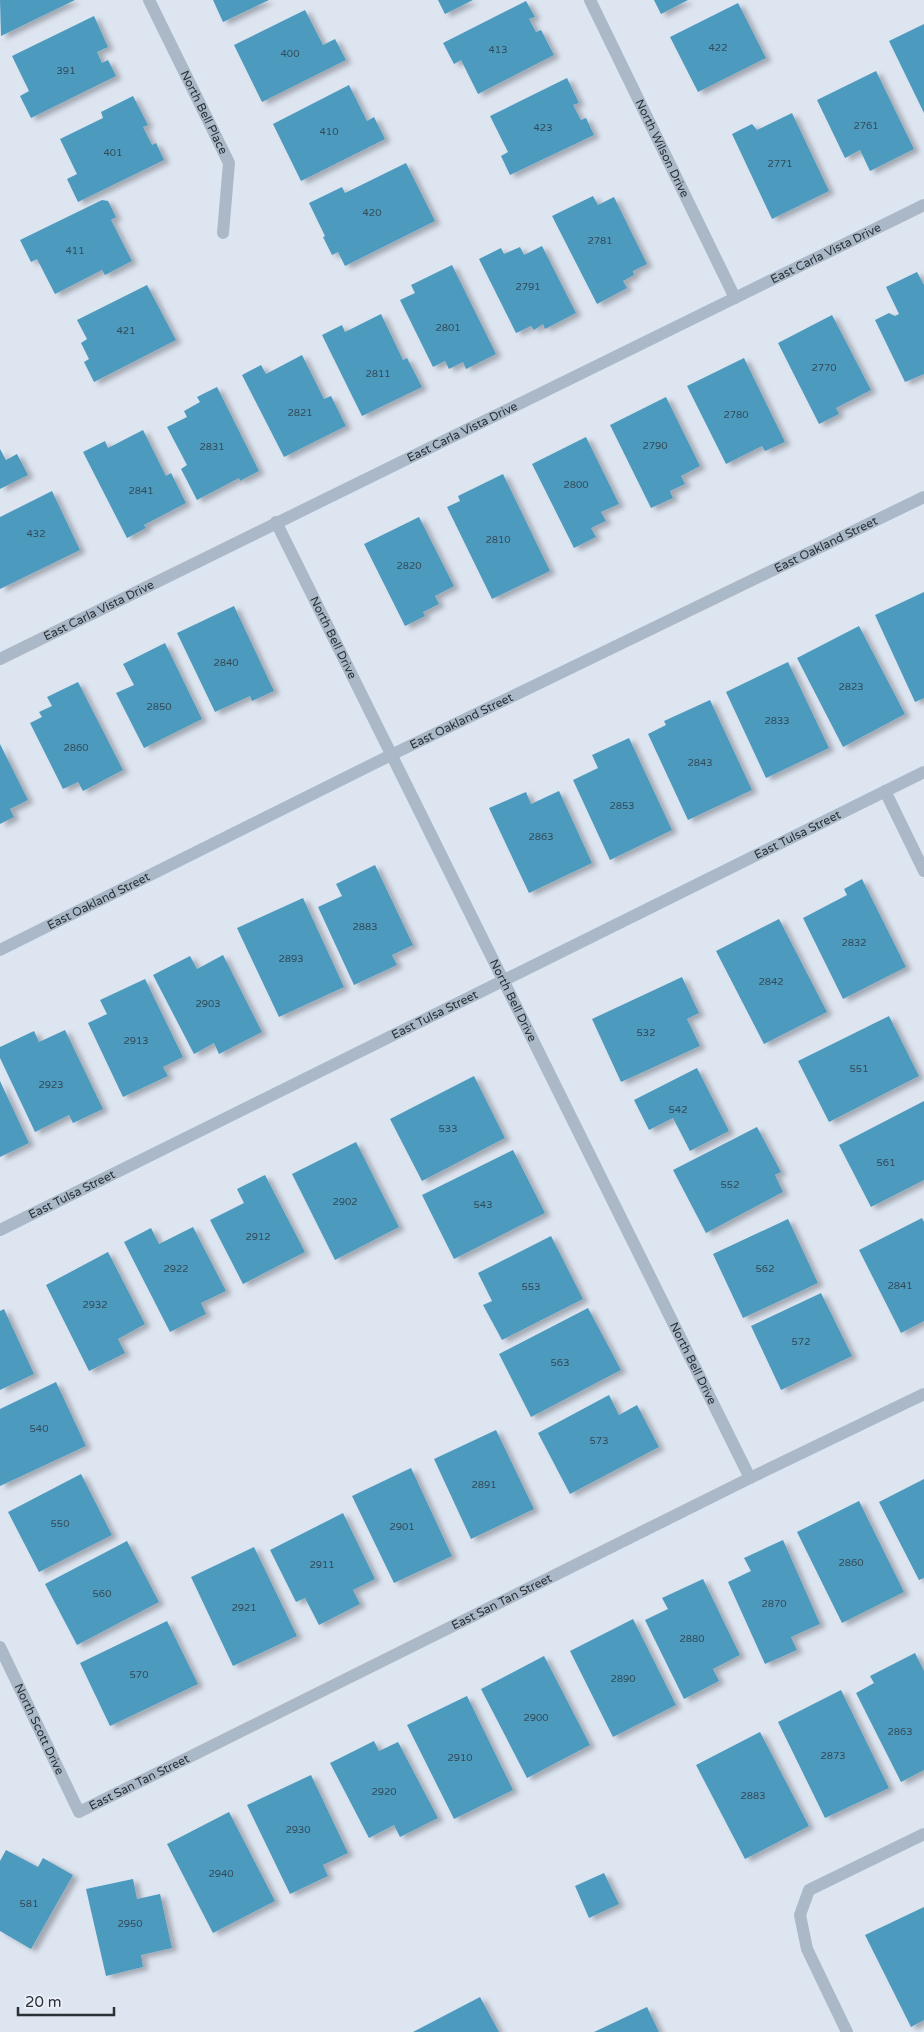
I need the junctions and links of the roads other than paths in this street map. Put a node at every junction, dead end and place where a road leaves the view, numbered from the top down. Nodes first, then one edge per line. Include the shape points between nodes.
1 (148, 0) edge
2 (590, 0) edge
3 (924, 205) edge
4 (223, 233) dead end
5 (735, 298) junction
6 (924, 497) edge
7 (276, 522) junction
8 (0, 659) edge
9 (390, 755) junction
10 (924, 772) edge
11 (886, 791) junction
12 (924, 871) edge
13 (0, 950) edge
14 (502, 980) junction
15 (0, 1230) edge
16 (924, 1394) edge
17 (750, 1478) junction
18 (0, 1647) edge
19 (79, 1812) joint
20 (924, 1834) edge
21 (847, 2032) edge

1 - 4 street, North Bell Place via 229,163
2 - 5 street, North Wilson Drive
3 - 5 street, East Carla Vista Drive
5 - 7 street, East Carla Vista Drive
6 - 9 street, East Oakland Street
7 - 8 street, East Carla Vista Drive
7 - 9 street, North Bell Drive
9 - 13 street, East Oakland Street
9 - 14 street, North Bell Drive
10 - 11 street, East Tulsa Street
11 - 12 street
11 - 14 street, East Tulsa Street
14 - 15 street, East Tulsa Street
14 - 17 street, North Bell Drive
16 - 17 street, East San Tan Street
17 - 19 street, East San Tan Street
18 - 19 street, North Scott Drive
20 - 21 street via 809,1890 800,1915 806,1949

